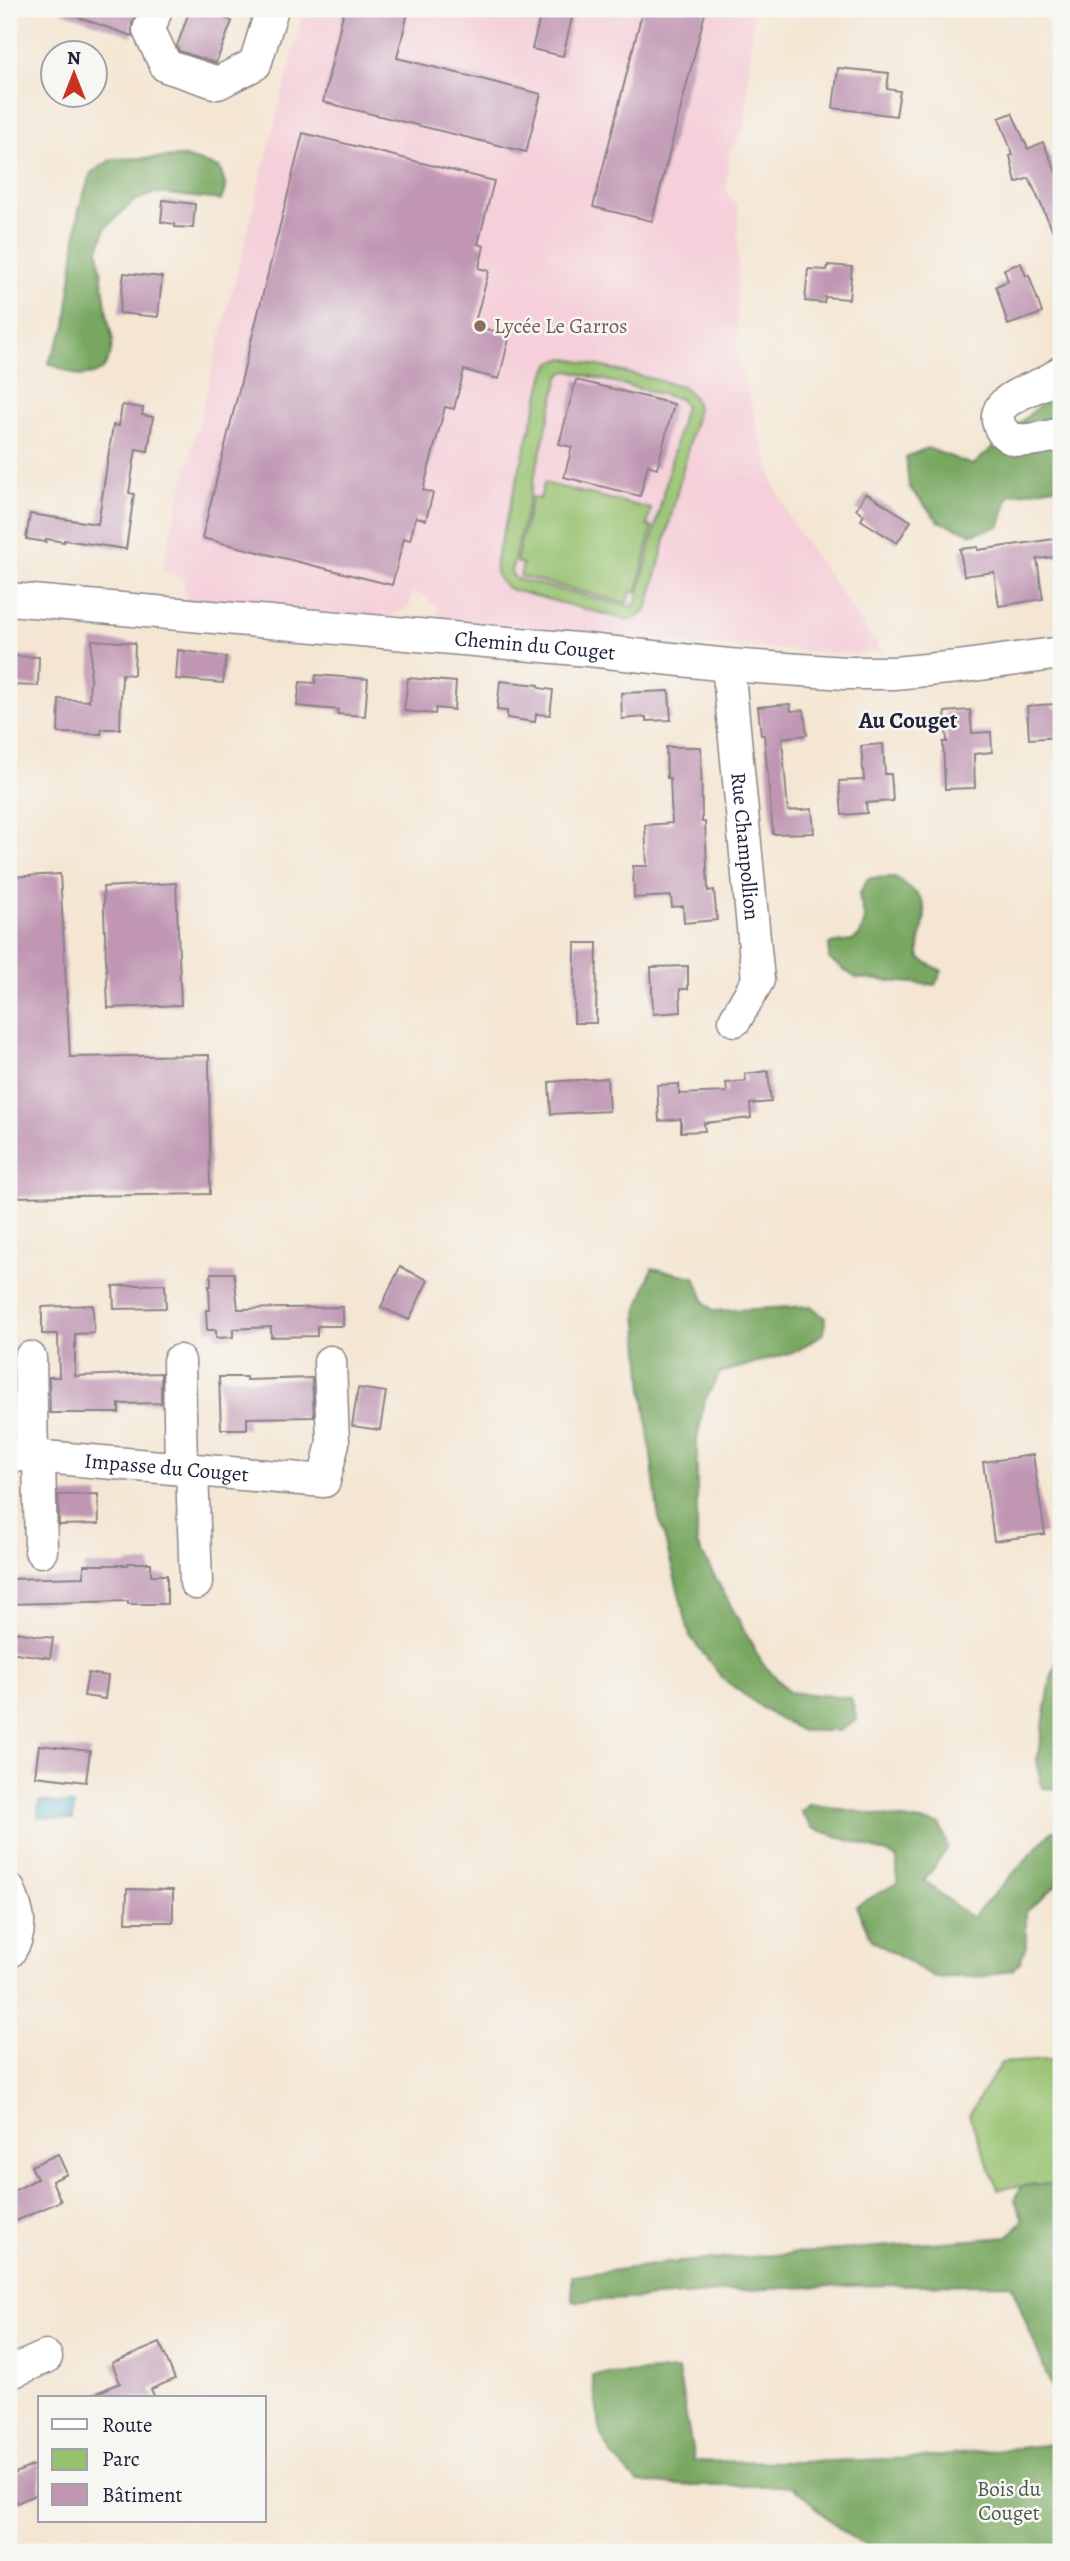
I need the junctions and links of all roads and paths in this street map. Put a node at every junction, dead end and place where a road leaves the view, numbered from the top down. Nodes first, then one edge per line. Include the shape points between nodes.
1 (156, 9) edge
2 (272, 9) edge
3 (1061, 372) edge
4 (1061, 433) edge
5 (9, 599) edge
6 (1061, 653) edge
7 (728, 665) junction
8 (735, 1020) dead end
9 (30, 1358) dead end
10 (179, 1361) dead end
11 (330, 1362) dead end
12 (27, 1455) edge
13 (186, 1469) junction
14 (41, 1551) dead end
15 (197, 1583) dead end
16 (9, 1890) edge
17 (9, 1952) edge
18 (46, 2357) dead end
19 (9, 2372) edge

1 - 2 street via 149,30 166,66 218,82 255,64
3 - 4 street via 1013,397 1001,406 997,419 1010,439
5 - 7 street, Chemin du Couget
6 - 7 street, Chemin du Couget via 894,673
7 - 8 street, Rue Champollion via 758,980
9 - 12 street
10 - 13 street
11 - 13 street, Impasse du Couget via 333,1443 324,1481
12 - 13 street, Impasse du Couget
12 - 14 street
13 - 15 street
16 - 17 street via 19,1913 19,1930
18 - 19 street

